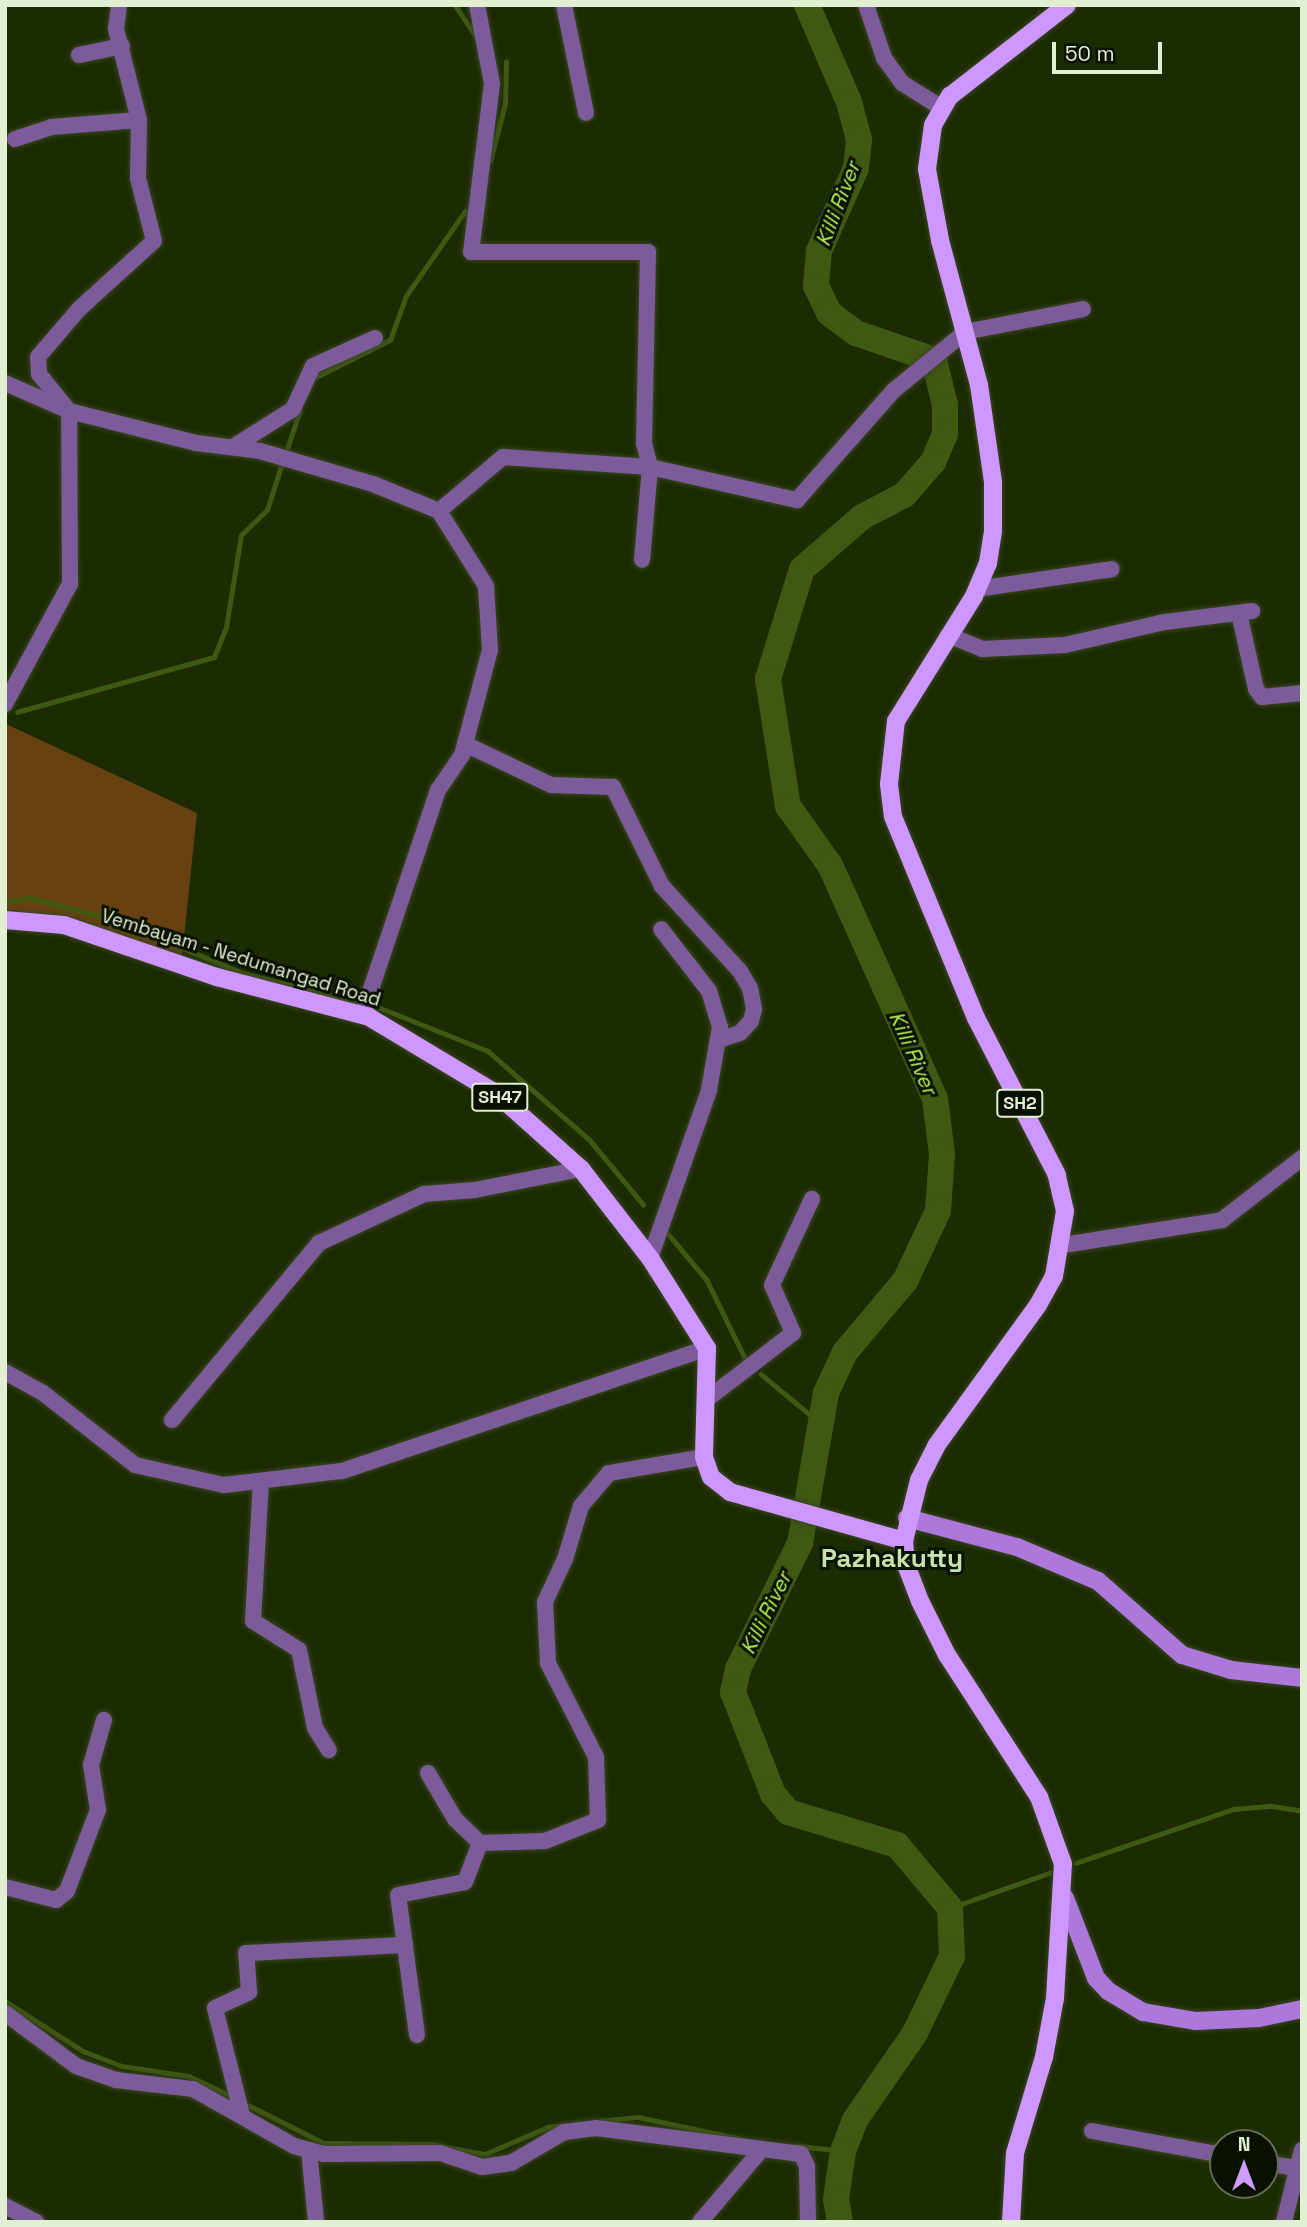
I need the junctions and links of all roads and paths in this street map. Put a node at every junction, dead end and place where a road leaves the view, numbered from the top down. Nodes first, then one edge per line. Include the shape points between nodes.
1 (118, 5) edge
2 (477, 5) edge
3 (564, 5) edge
4 (866, 5) edge
5 (1067, 5) edge
6 (122, 46) junction
7 (79, 55) dead end
8 (942, 108) junction
9 (586, 113) dead end
10 (139, 120) junction
11 (15, 139) dead end
12 (1083, 309) dead end
13 (965, 333) junction
14 (375, 338) dead end
15 (5, 383) edge
16 (69, 411) junction
17 (233, 447) junction
18 (650, 467) junction
19 (439, 511) junction
20 (642, 560) dead end
21 (1112, 569) dead end
22 (977, 589) junction
23 (948, 635) junction
24 (1302, 693) edge
25 (6, 700) edge
26 (465, 744) junction
27 (5, 920) edge
28 (661, 929) dead end
29 (362, 1016) junction
30 (718, 1040) junction
31 (1302, 1158) edge
32 (581, 1169) junction
33 (812, 1199) dead end
34 (1063, 1245) junction
35 (650, 1258) junction
36 (707, 1348) junction
37 (5, 1372) edge
38 (706, 1399) junction
39 (172, 1420) dead end
40 (704, 1457) junction
41 (261, 1481) junction
42 (907, 1518) junction
43 (904, 1541) junction
44 (1302, 1678) edge
45 (104, 1720) dead end
46 (330, 1750) dead end
47 (428, 1773) dead end
48 (480, 1843) junction
49 (5, 1887) edge
50 (1065, 1898) junction
51 (405, 1945) junction
52 (1302, 2009) edge
53 (5, 2013) edge
54 (417, 2035) dead end
55 (242, 2115) junction
56 (1092, 2131) dead end
57 (309, 2150) junction
58 (761, 2150) junction
59 (1302, 2150) edge
60 (1209, 2152) edge
61 (1279, 2165) edge
62 (1299, 2169) edge
63 (5, 2206) edge
64 (36, 2222) edge
65 (316, 2222) edge
66 (700, 2222) edge
67 (808, 2222) edge
68 (1011, 2222) edge
69 (1284, 2222) edge

1 - 6 street via 116,29
2 - 18 street via 492,85 471,252 648,252 645,443
3 - 9 street
4 - 8 street via 884,58 902,83
5 - 8 main road, SH2 via 950,96
6 - 7 street
6 - 10 street
8 - 13 main road, SH2 via 933,125 927,169
10 - 11 street via 51,127
10 - 16 street via 138,177 154,241 79,309 38,356 39,374
12 - 13 street
13 - 18 street via 894,391 797,500
13 - 22 main road, SH2 via 979,385 993,482 993,530
14 - 17 street via 313,366 293,409
15 - 16 street
16 - 17 street
16 - 25 street via 69,584
17 - 19 street via 373,484
18 - 19 street via 503,457
18 - 20 street
19 - 26 street via 486,586 490,650
21 - 22 street
22 - 23 main road, SH2
23 - 24 street via 982,649 1095,640 1166,622 1245,612 1256,689 1262,697
23 - 34 main road, SH2 via 896,721 889,784 894,817 976,1018 1057,1175 1065,1211
26 - 29 street via 439,790
26 - 30 street via 551,785 613,787 662,886 740,971 750,988 751,1021 740,1033
27 - 29 main road, Vembayam - Nedumangad Road / SH47 via 64,925 217,977
28 - 30 street via 709,991 719,1011
29 - 32 main road, Vembayam - Nedumangad Road / SH47 via 406,1037 497,1094
30 - 35 street via 709,1090
31 - 34 street via 1222,1220
32 - 35 main road, Vembayam - Nedumangad Road / SH47
32 - 39 street via 475,1190 424,1194 319,1243
33 - 38 street via 772,1285 793,1333
34 - 42 main road, SH2 via 1038,1305 936,1446
35 - 36 main road, Vembayam - Nedumangad Road / SH47
36 - 38 main road
36 - 41 street via 342,1471
37 - 41 street via 43,1393 135,1465 224,1485
38 - 40 main road
40 - 43 main road via 711,1477 730,1492
40 - 48 street via 609,1473 581,1506 565,1559 545,1602 548,1663 596,1758 598,1820 545,1841
41 - 46 street via 253,1621 299,1650 315,1728
42 - 43 main road, SH2
42 - 44 main road via 1017,1547 1098,1581 1182,1655 1231,1670
43 - 50 main road, SH2 via 906,1563 920,1601 947,1655 1049,1819 1063,1864
45 - 49 street via 91,1765 98,1810 67,1891 56,1900
47 - 48 street via 455,1819
48 - 51 street via 465,1882 398,1895
50 - 52 main road via 1096,1978 1143,2012 1196,2021 1259,2018
50 - 68 main road, SH2 via 1044,2057 1015,2153
51 - 54 street
51 - 55 street via 246,1953 249,1992 215,2008
53 - 55 street via 76,2066 116,2080 193,2089
55 - 57 street
56 - 60 street
57 - 58 street via 440,2153 482,2168 511,2163 564,2132 596,2129
57 - 65 street
58 - 66 street
58 - 67 street via 801,2154 807,2166
59 - 62 street
61 - 62 street
62 - 69 street
63 - 64 street

